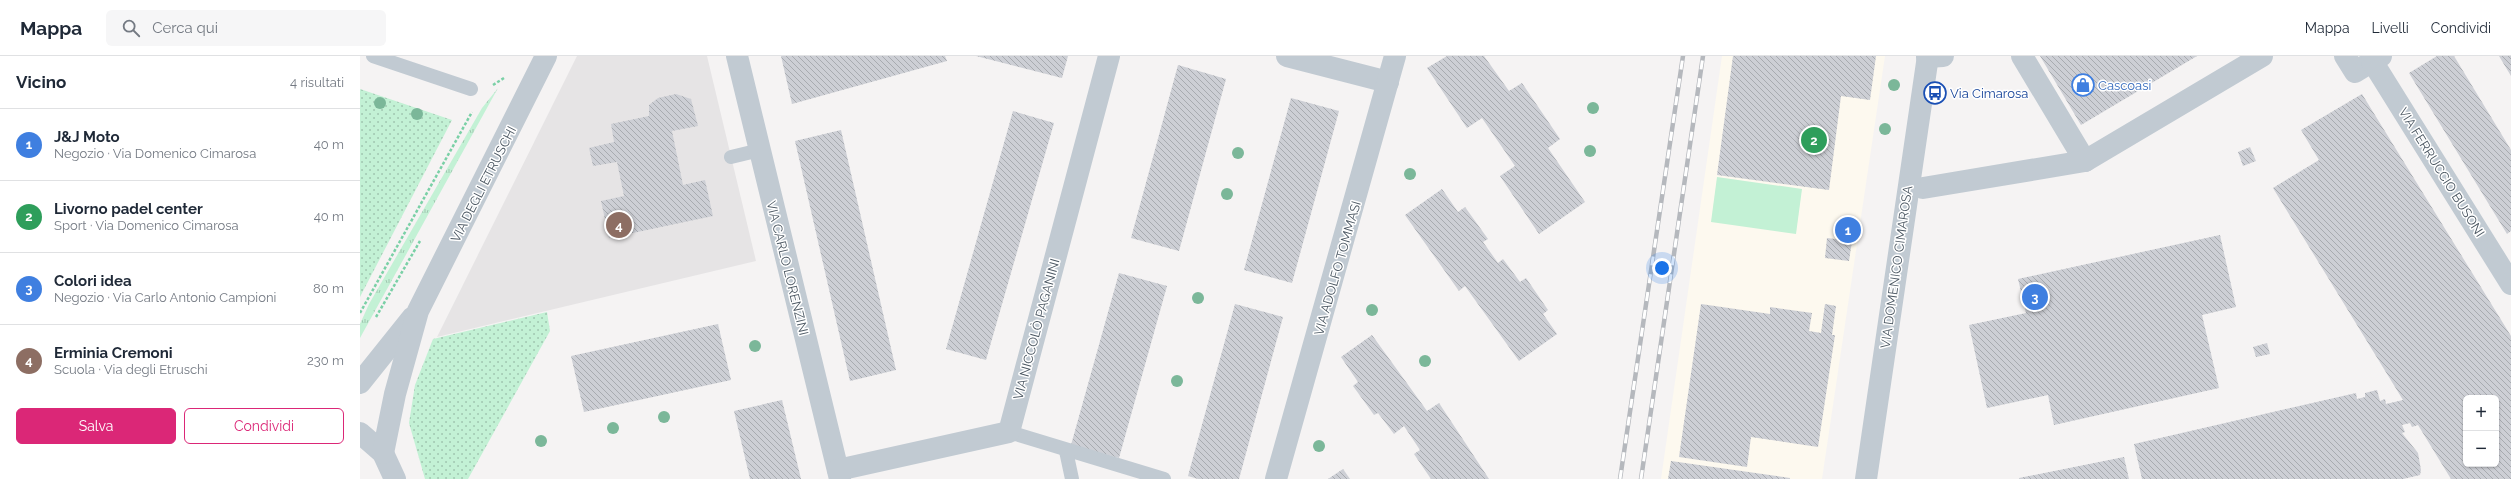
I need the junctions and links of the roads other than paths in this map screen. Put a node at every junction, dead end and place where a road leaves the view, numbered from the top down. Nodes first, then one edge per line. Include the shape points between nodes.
1 (373, 56) edge
2 (546, 56) edge
3 (737, 56) edge
4 (1109, 56) edge
5 (1287, 56) edge
6 (1395, 56) edge
7 (1933, 56) edge
8 (2022, 56) edge
9 (2262, 56) edge
10 (2345, 56) edge
11 (2377, 59) edge
12 (1388, 82) junction
13 (471, 89) dead end
14 (760, 150) junction
15 (730, 157) dead end
16 (2085, 161) junction
17 (1915, 189) junction
18 (2511, 284) edge
19 (418, 311) junction
20 (360, 383) edge
21 (1009, 432) junction
22 (360, 433) edge
23 (1066, 451) junction
24 (383, 452) junction
25 (839, 475) edge
26 (395, 479) edge
27 (1072, 479) edge
28 (1164, 479) edge
29 (1276, 479) edge
30 (1866, 479) edge

1 - 13 lane
2 - 19 street, VIA DEGLI ETRUSCHI
3 - 14 street, VIA CARLO LORENZINI
4 - 21 street, VIA NICCOLÒ PAGANINI
5 - 12 street
6 - 12 street, VIA ADOLFO TOMMASI
7 - 17 street, VIA DOMENICO CIMAROSA
8 - 16 street
9 - 16 street
10 - 11 street via 2355,72
11 - 18 street, VIA FERRUCCIO BUSONI
12 - 29 street, VIA ADOLFO TOMMASI
14 - 15 lane
14 - 25 street, VIA CARLO LORENZINI
16 - 17 street
17 - 30 street, VIA DOMENICO CIMAROSA
19 - 20 street, VIA DEGLI ETRUSCHI
19 - 24 street, VIA DEGLI ETRUSCHI
21 - 23 lane
21 - 25 street
22 - 24 street
23 - 27 lane
23 - 28 lane
24 - 26 street

